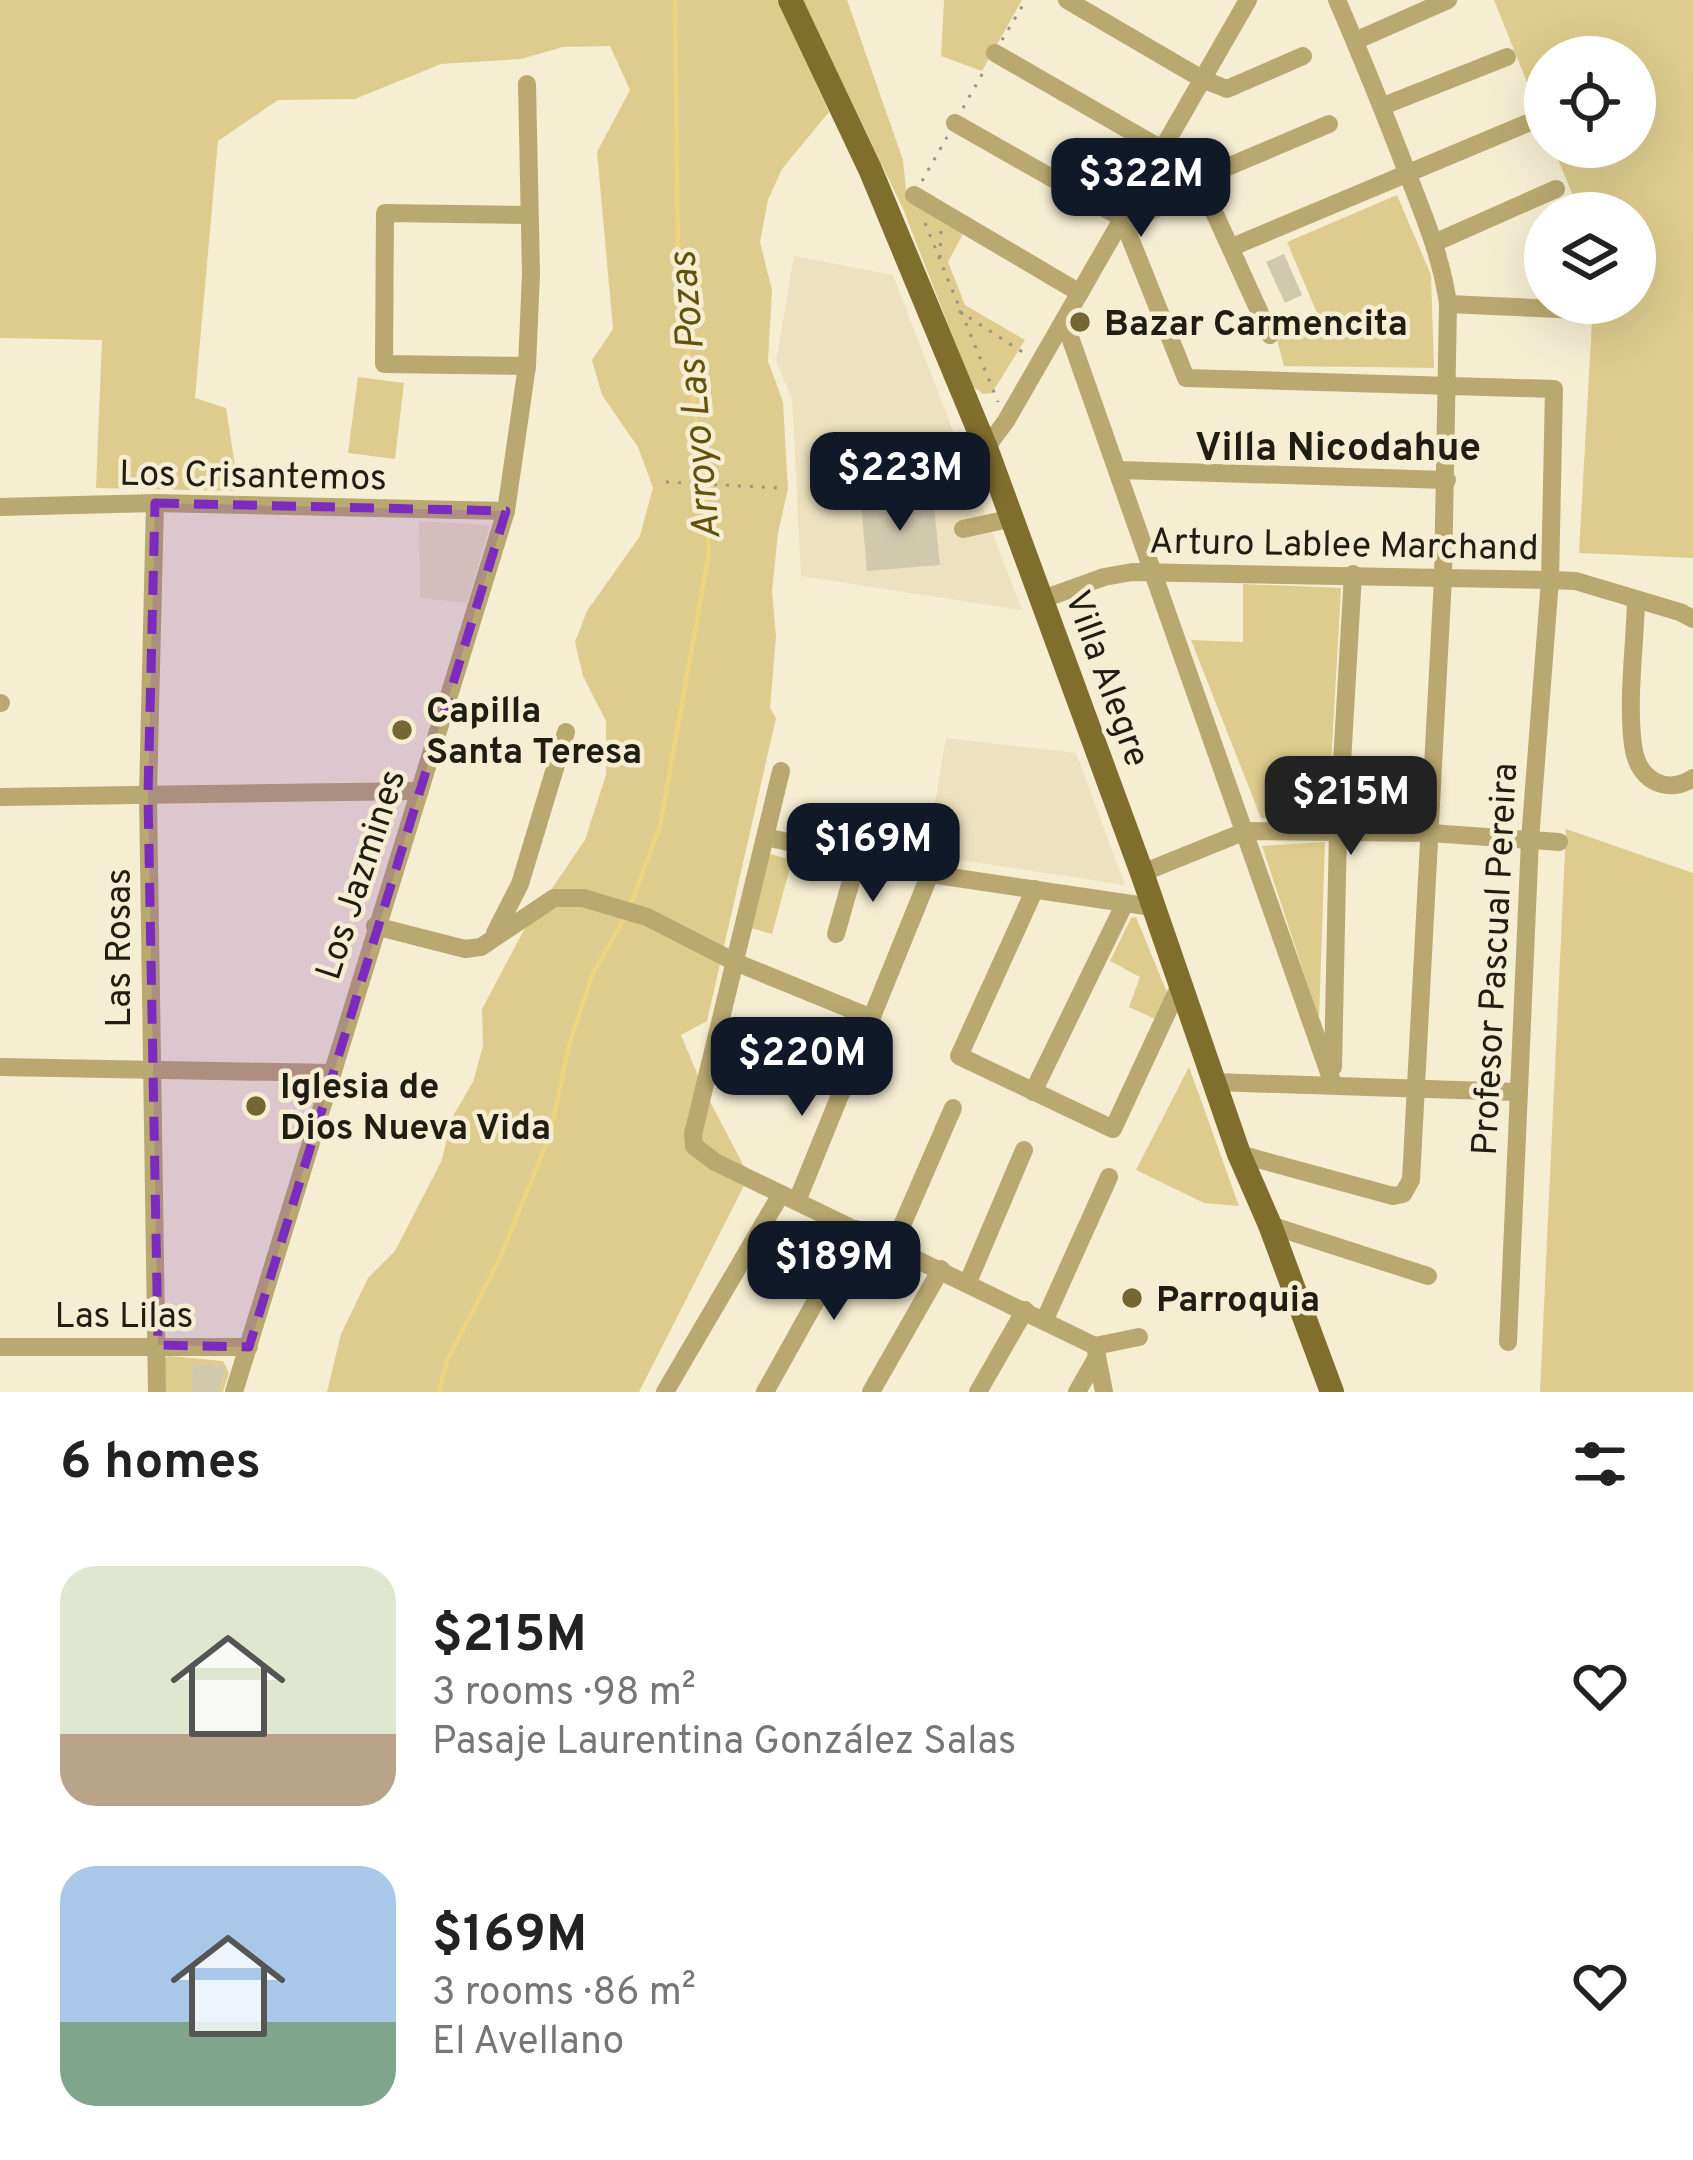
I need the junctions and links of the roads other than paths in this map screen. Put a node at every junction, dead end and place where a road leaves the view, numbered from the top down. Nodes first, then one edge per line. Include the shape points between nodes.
1 (790, 0) edge
2 (1066, 0) edge
3 (1248, 0) edge
4 (1337, 0) edge
5 (1448, 0) edge
6 (1355, 41) junction
7 (995, 53) road end
8 (1303, 56) dead end
9 (1508, 57) dead end
10 (1202, 79) junction
11 (527, 84) dead end
12 (1383, 106) junction
13 (955, 123) road end
14 (1329, 124) dead end
15 (1524, 125) edge
16 (1163, 148) junction
17 (1408, 174) junction
18 (1199, 179) junction
19 (1556, 189) dead end
20 (914, 195) road end
21 (529, 214) junction
22 (1123, 218) junction
23 (1434, 243) junction
24 (1232, 247) junction
25 (1080, 293) junction
26 (1448, 304) junction
27 (1524, 307) edge
28 (1064, 320) junction
29 (1270, 335) dead end
30 (527, 366) junction
31 (1447, 384) junction
32 (986, 448) junction
33 (1118, 470) junction
34 (1447, 480) junction
35 (155, 503) junction
36 (0, 507) edge
37 (506, 511) junction
38 (1012, 518) junction
39 (963, 530) dead end
40 (1156, 573) junction
41 (1353, 574) junction
42 (1443, 578) junction
43 (1550, 580) junction
44 (1043, 599) junction
45 (1636, 600) junction
46 (1693, 620) edge
47 (566, 732) dead end
48 (781, 771) dead end
49 (1693, 778) edge
50 (420, 791) junction
51 (148, 795) junction
52 (0, 796) edge
53 (1246, 831) junction
54 (1338, 831) junction
55 (1430, 833) junction
56 (766, 837) junction
57 (1530, 840) junction
58 (1559, 842) dead end
59 (857, 860) junction
60 (1142, 873) junction
61 (929, 874) junction
62 (1035, 889) junction
63 (1124, 905) junction
64 (1152, 907) junction
65 (375, 926) junction
66 (836, 934) dead end
67 (493, 937) junction
68 (736, 962) junction
69 (1180, 985) junction
70 (872, 1018) junction
71 (0, 1066) edge
72 (151, 1070) junction
73 (331, 1073) junction
74 (1215, 1082) junction
75 (1333, 1084) junction
76 (1416, 1088) junction
77 (1033, 1092) junction
78 (1518, 1092) junction
79 (953, 1108) dead end
80 (1024, 1150) dead end
81 (1239, 1154) junction
82 (1108, 1177) dead end
83 (789, 1198) junction
84 (1270, 1225) junction
85 (856, 1228) junction
86 (892, 1246) junction
87 (941, 1269) junction
88 (1427, 1276) dead end
89 (968, 1282) junction
90 (1024, 1310) junction
91 (1045, 1319) junction
92 (1139, 1337) dead end
93 (1508, 1342) dead end
94 (158, 1345) junction
95 (0, 1347) edge
96 (248, 1347) junction
97 (1096, 1352) junction
98 (157, 1392) edge
99 (234, 1392) edge
100 (665, 1392) edge
101 (765, 1392) edge
102 (872, 1392) edge
103 (979, 1392) edge
104 (1077, 1392) edge
105 (1104, 1392) edge
106 (1331, 1392) edge

1 - 32 main road, Villa Alegre
2 - 10 street
3 - 10 street
4 - 6 street
5 - 6 street
6 - 12 street
7 - 16 street
8 - 10 street via 1227,89
9 - 12 street
10 - 16 street
11 - 21 street, Los Jazmines
12 - 17 street
13 - 22 street
14 - 18 street
15 - 17 street
16 - 18 street
16 - 22 street
17 - 23 street
17 - 24 street
18 - 24 street
19 - 23 street
20 - 25 street
21 - 30 street, Los Jazmines
21 - 30 street via 385,213 384,364
22 - 25 street
22 - 31 street via 1186,378
23 - 26 street
24 - 29 street
25 - 28 street
26 - 27 street
26 - 31 street
28 - 32 street
28 - 33 street
30 - 37 street, Los Jazmines
31 - 34 street
31 - 43 street, Profesor Pascual Pereira via 1554,389
32 - 38 main road, Villa Alegre
33 - 34 street
33 - 40 street
34 - 42 street
35 - 36 street, Los Crisantemos
35 - 37 street, Los Crisantemos
35 - 51 street, Las Rosas
37 - 50 street, Los Jazmines
38 - 39 street
38 - 44 main road, Villa Alegre
40 - 41 street, Arturo Lablee Marchand
40 - 44 street, Arturo Lablee Marchand via 1104,577
40 - 53 street
41 - 42 street, Arturo Lablee Marchand
41 - 54 street
42 - 43 street, Arturo Lablee Marchand
42 - 55 street
43 - 45 street, Arturo Lablee Marchand
43 - 57 street, Profesor Pascual Pereira
44 - 60 main road, Villa Alegre
45 - 46 street, Arturo Lablee Marchand
45 - 49 street via 1633,749 1645,776 1664,788
47 - 67 street via 520,884
48 - 56 street
50 - 51 street
50 - 65 street, Los Jazmines
51 - 52 street
51 - 72 street, Las Rosas
53 - 54 street
53 - 60 street
53 - 75 street
54 - 55 street
54 - 75 street
55 - 57 street
55 - 76 street
56 - 59 street
56 - 68 street
57 - 58 street
57 - 78 street, Profesor Pascual Pereira
59 - 61 street
59 - 66 street
60 - 64 main road, Villa Alegre
61 - 62 street
61 - 70 street
62 - 63 street
62 - 77 street via 959,1057
63 - 64 street
63 - 77 street
64 - 69 main road, Villa Alegre
65 - 67 street via 465,949
65 - 73 street, Los Jazmines
67 - 68 street via 554,898 584,898 647,917
68 - 70 street
68 - 83 street via 694,1146
69 - 74 main road, Villa Alegre
69 - 77 street via 1113,1129
70 - 83 street
71 - 72 street
72 - 73 street
72 - 94 street, Las Rosas
73 - 96 street, Los Jazmines
74 - 75 street
74 - 81 main road, Villa Alegre
75 - 76 street
76 - 78 street
76 - 81 street via 1411,1180 1403,1194
78 - 93 street, Profesor Pascual Pereira
79 - 86 street
80 - 89 street
81 - 84 main road, Villa Alegre
82 - 91 street
83 - 85 street
83 - 100 street
84 - 88 street
84 - 106 main road, Villa Alegre
85 - 86 street
85 - 101 street
86 - 87 street
87 - 89 street
87 - 102 street
89 - 90 street
90 - 91 street
90 - 103 street
91 - 97 street
92 - 97 street
94 - 95 street, Las Lilas
94 - 96 street, Las Lilas
94 - 98 street, Las Rosas
96 - 99 street, Los Jazmines
97 - 104 street
97 - 105 street

